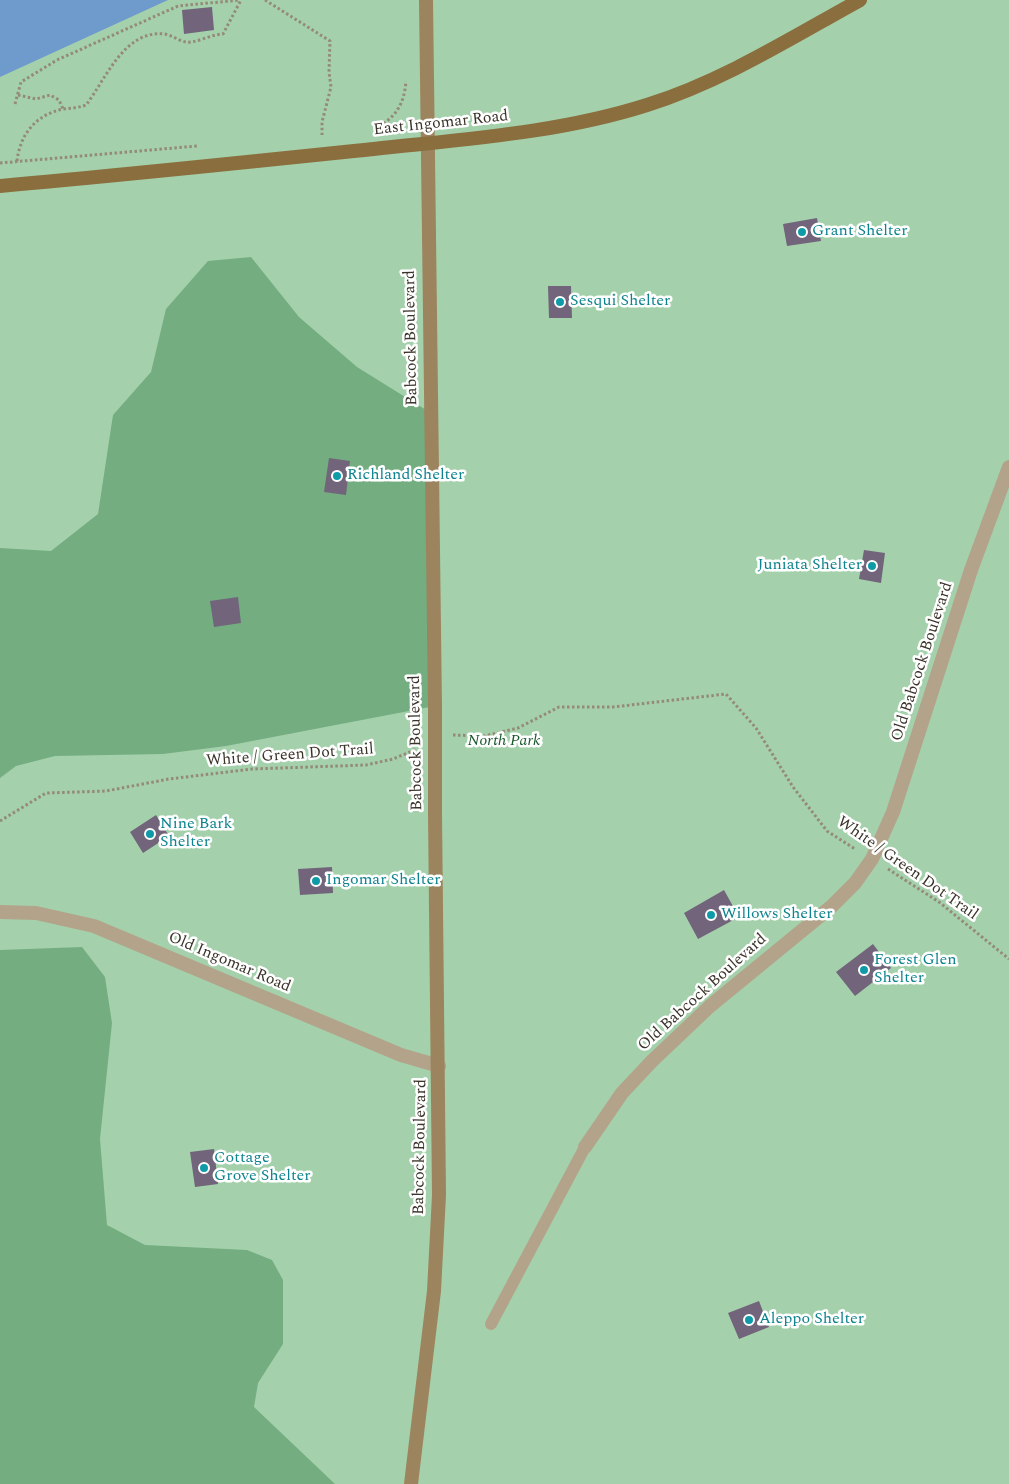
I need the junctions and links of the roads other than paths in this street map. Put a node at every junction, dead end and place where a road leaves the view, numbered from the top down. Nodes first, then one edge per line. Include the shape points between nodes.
1 (426, 0) edge
2 (860, 0) edge
3 (427, 143) junction
4 (0, 186) edge
5 (1009, 467) edge
6 (0, 912) edge
7 (439, 1066) junction
8 (585, 1147) joint
9 (491, 1324) dead end
10 (411, 1484) edge

1 - 3 main road, Babcock Boulevard
2 - 3 main road, East Ingomar Road via 733,70 693,89 649,104 572,125
3 - 4 main road, East Ingomar Road
3 - 7 main road, Babcock Boulevard, bridge
5 - 8 street, Old Babcock Boulevard via 971,570 893,812 872,859 855,883 832,906 710,1006 652,1060 622,1094
6 - 7 street, Old Ingomar Road via 36,913 94,926 401,1055
7 - 10 main road, Babcock Boulevard via 439,1195 434,1291
8 - 9 lane, Old Babcock Boulevard

